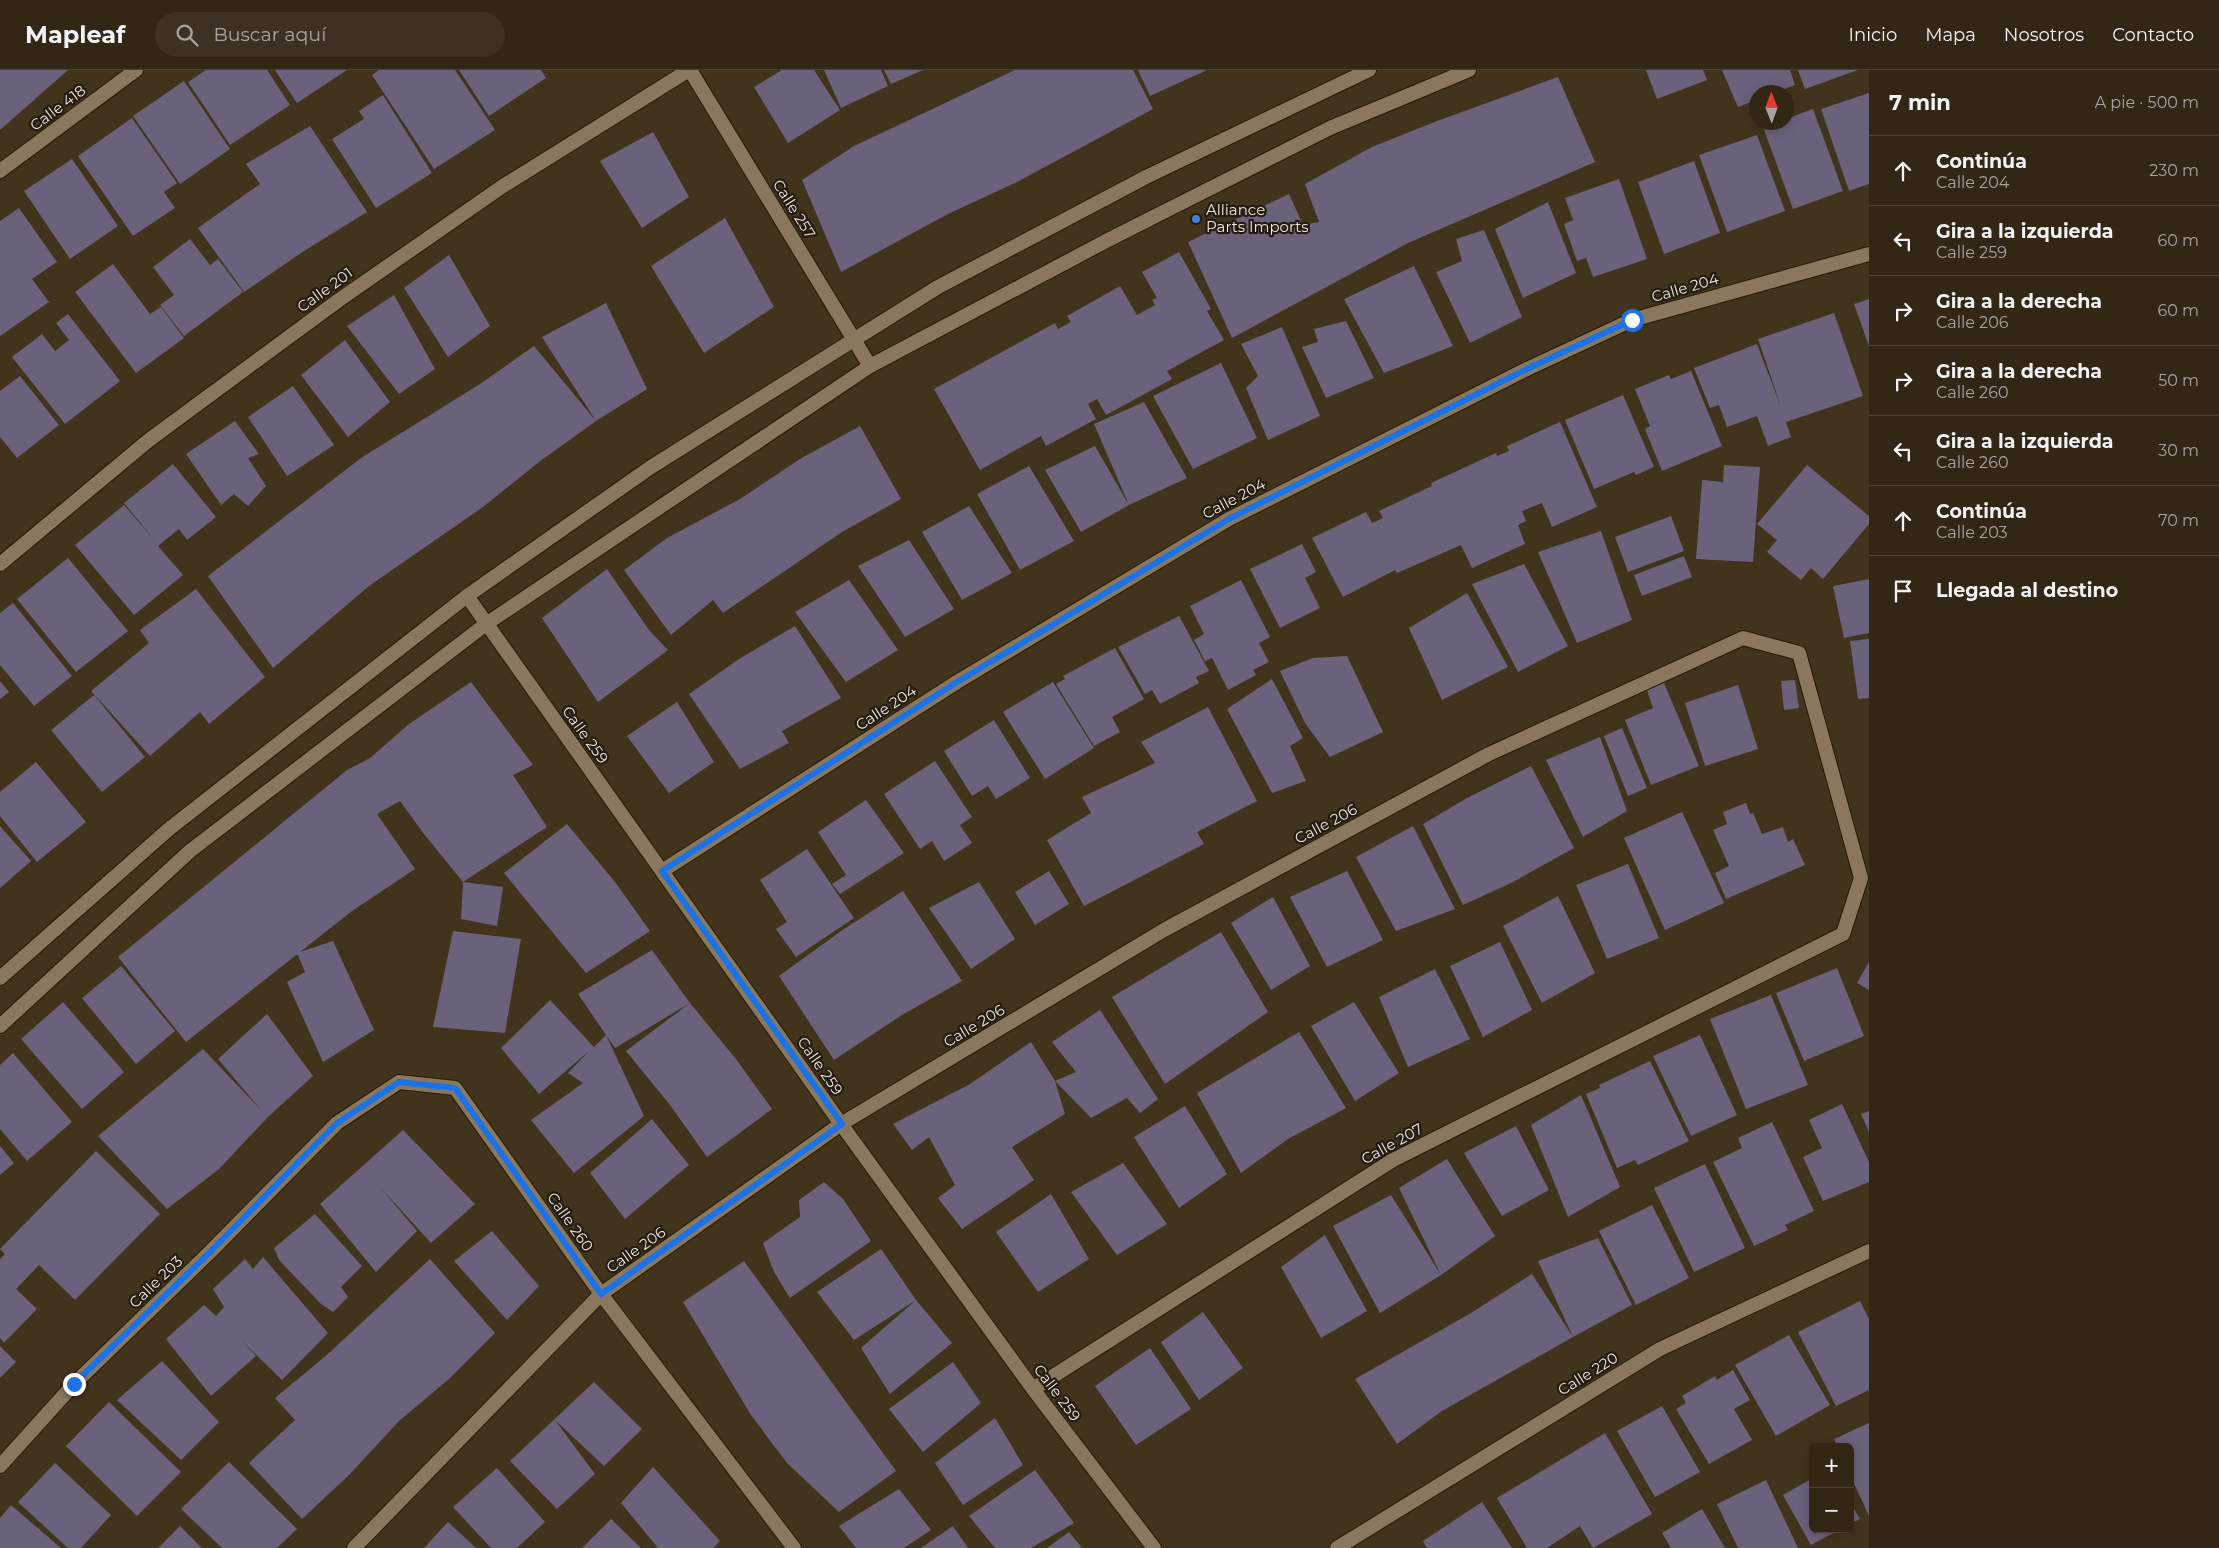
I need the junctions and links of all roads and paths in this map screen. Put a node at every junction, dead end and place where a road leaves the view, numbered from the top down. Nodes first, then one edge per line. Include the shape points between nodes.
1 (136, 70) edge
2 (689, 70) edge
3 (1369, 70) edge
4 (1469, 70) edge
5 (0, 172) edge
6 (1869, 254) edge
7 (854, 338) junction
8 (870, 366) junction
9 (0, 564) edge
10 (466, 596) junction
11 (486, 624) junction
12 (662, 871) junction
13 (1786, 962) joint
14 (0, 978) edge
15 (0, 1026) edge
16 (337, 1123) joint
17 (842, 1124) junction
18 (1869, 1252) edge
19 (601, 1294) junction
20 (1033, 1389) junction
21 (0, 1466) edge
22 (354, 1548) edge
23 (794, 1548) edge
24 (1154, 1548) edge
25 (1337, 1548) edge

1 - 5 street, Calle 418
2 - 7 street, Calle 257
2 - 9 street, Calle 201 via 503,186 339,300 149,440
3 - 7 street via 1146,176 938,287
4 - 8 street via 1330,128 1108,240
6 - 12 street, Calle 204 via 1632,320 1238,514 957,682
7 - 8 street, Calle 257
7 - 10 street via 651,467
8 - 11 street
10 - 11 street, Calle 259
10 - 14 street via 169,829
11 - 12 street, Calle 259
11 - 15 street via 190,851
12 - 17 street, Calle 259
13 - 17 street, Calle 206 via 1843,934 1861,878 1799,653 1743,638 1490,754 1181,921
13 - 20 street, Calle 207 via 1393,1160
16 - 19 street, Calle 260 via 399,1082 455,1088
16 - 21 street, Calle 203 via 74,1384
17 - 19 street, Calle 206
17 - 20 street, Calle 259
18 - 25 street, Calle 220 via 1660,1349
19 - 22 street, Calle 206
19 - 23 street, Calle 260
20 - 24 street, Calle 259

